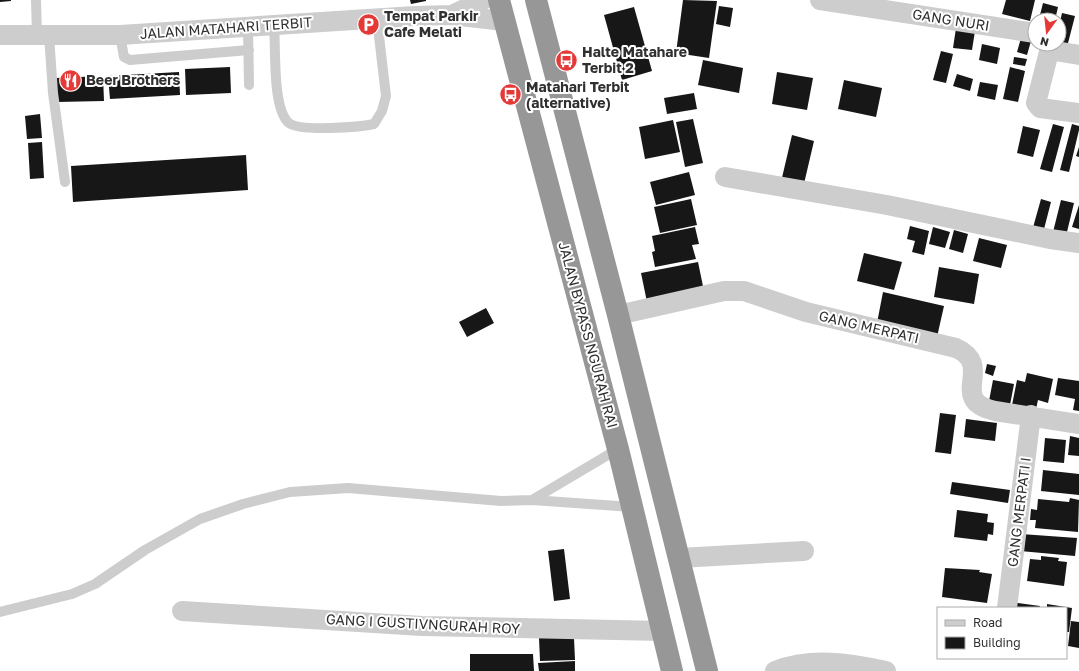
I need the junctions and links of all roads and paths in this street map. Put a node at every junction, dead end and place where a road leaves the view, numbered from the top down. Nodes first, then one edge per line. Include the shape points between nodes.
1 (36, 0) edge
2 (483, 0) edge
3 (536, 0) edge
4 (820, 0) edge
5 (502, 11) edge
6 (452, 15) junction
7 (377, 19) junction
8 (274, 25) junction
9 (248, 28) junction
10 (1027, 32) edge
11 (0, 35) edge
12 (43, 35) junction
13 (120, 35) junction
14 (249, 50) junction
15 (1049, 52) edge
16 (1066, 52) edge
17 (1079, 56) edge
18 (249, 85) dead end
19 (1079, 113) edge
20 (725, 177) dead end
21 (64, 182) dead end
22 (1079, 243) edge
23 (618, 315) junction
24 (1032, 415) junction
25 (1079, 424) edge
26 (618, 449) junction
27 (532, 500) junction
28 (632, 507) junction
29 (804, 551) dead end
30 (679, 558) junction
31 (1007, 607) edge
32 (182, 611) dead end
33 (0, 612) edge
34 (663, 631) junction
35 (672, 671) edge
36 (707, 671) edge
37 (775, 671) edge
38 (886, 671) edge

1 - 12 lane
2 - 6 street, JALAN MATAHARI TERBIT
3 - 5 highway
3 - 23 highway
4 - 10 street, GANG NURI
5 - 6 street, JALAN MATAHARI TERBIT
5 - 26 highway, JALAN BYPASS NGURAH RAI
6 - 7 street, JALAN MATAHARI TERBIT
7 - 8 street, JALAN MATAHARI TERBIT
7 - 8 lane via 386,96 382,111 374,124 357,127 304,128 290,124 282,115 278,100
8 - 9 street, JALAN MATAHARI TERBIT
9 - 13 street, JALAN MATAHARI TERBIT
9 - 14 lane
11 - 12 street, JALAN MATAHARI TERBIT
12 - 13 street, JALAN MATAHARI TERBIT
12 - 21 lane
13 - 14 lane via 124,57 130,60
14 - 18 lane
15 - 19 street via 1036,104 1040,108
16 - 17 street
20 - 22 street via 887,205
23 - 24 street, GANG MERPATI via 724,291 744,291 806,312 960,350 972,362 972,396 975,403 985,409
23 - 30 highway
24 - 25 street, GANG MERPATI
24 - 31 street, GANG MERPATI I
26 - 27 lane
26 - 28 highway, JALAN BYPASS NGURAH RAI
27 - 28 lane
27 - 33 lane via 501,501 348,488 290,492 243,504 200,519 145,550 95,584 72,594
28 - 34 highway, JALAN BYPASS NGURAH RAI
29 - 30 street
30 - 36 highway
32 - 34 street, GANG I GUSTIVNGURAH ROY via 422,626
34 - 35 highway, JALAN BYPASS NGURAH RAI
37 - 38 street via 805,663 831,662

